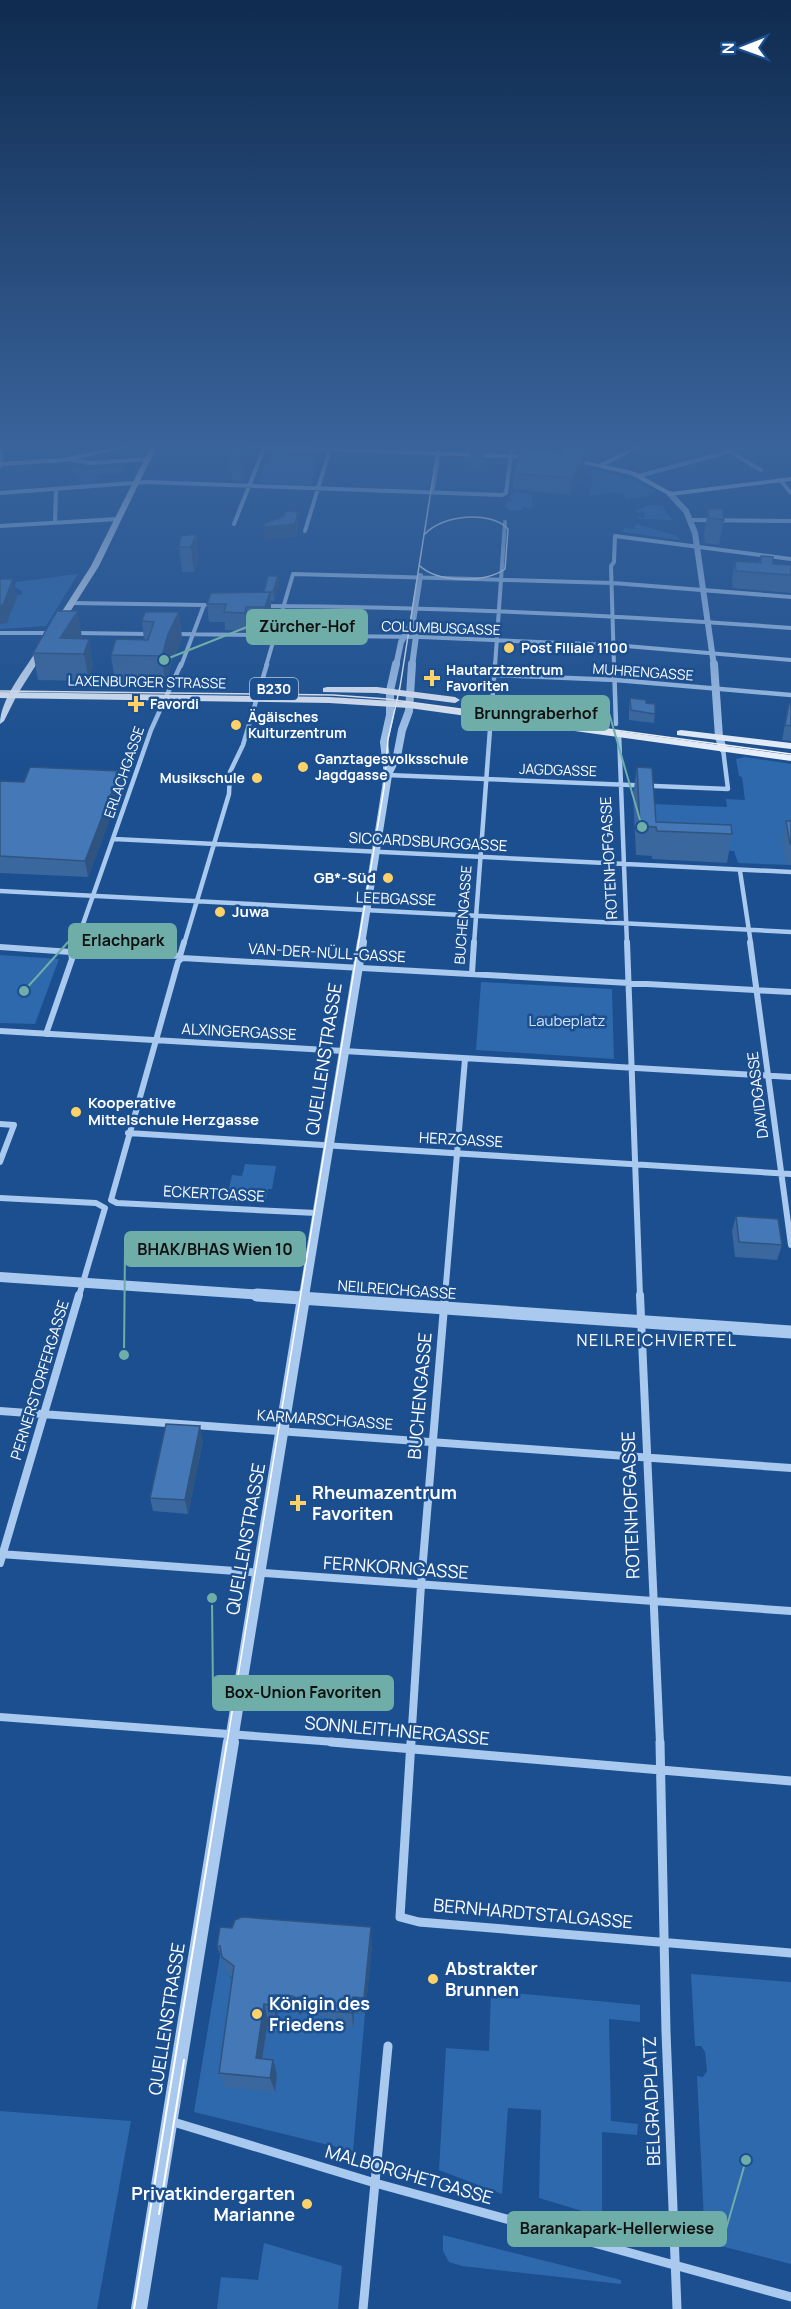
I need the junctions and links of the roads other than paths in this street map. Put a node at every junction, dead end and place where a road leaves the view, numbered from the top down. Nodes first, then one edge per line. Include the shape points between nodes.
1 (101, 554) edge
2 (502, 554) edge
3 (614, 554) edge
4 (698, 554) edge
5 (755, 554) edge
6 (791, 559) edge
7 (420, 576) junction
8 (500, 579) junction
9 (613, 583) junction
10 (704, 590) junction
11 (791, 597) edge
12 (71, 603) junction
13 (259, 606) edge
14 (284, 606) junction
15 (416, 607) junction
16 (499, 610) junction
17 (612, 615) junction
18 (413, 621) junction
19 (708, 622) junction
20 (791, 628) edge
21 (0, 633) edge
22 (53, 633) junction
23 (65, 633) edge
24 (159, 634) edge
25 (171, 634) edge
26 (192, 634) junction
27 (274, 635) junction
28 (403, 636) junction
29 (416, 636) junction
30 (495, 640) junction
31 (614, 645) junction
32 (712, 654) junction
33 (791, 660) edge
34 (493, 675) junction
35 (616, 680) junction
36 (0, 685) edge
37 (715, 688) junction
38 (16, 690) junction
39 (390, 692) junction
40 (169, 693) junction
41 (0, 694) edge
42 (258, 694) junction
43 (791, 695) edge
44 (409, 700) junction
45 (389, 704) junction
46 (491, 710) junction
47 (0, 721) edge
48 (618, 729) junction
49 (719, 736) junction
50 (791, 746) edge
51 (723, 749) junction
52 (791, 758) edge
53 (387, 775) junction
54 (486, 779) junction
55 (621, 785) junction
56 (114, 839) junction
57 (214, 843) junction
58 (376, 851) junction
59 (480, 856) junction
60 (624, 864) junction
61 (740, 871) junction
62 (791, 872) edge
63 (0, 891) edge
64 (94, 896) junction
65 (195, 901) junction
66 (367, 910) junction
67 (475, 914) junction
68 (627, 922) junction
69 (747, 930) junction
70 (791, 932) edge
71 (0, 947) edge
72 (78, 950) joint
73 (181, 957) junction
74 (357, 966) junction
75 (472, 973) junction
76 (628, 982) junction
77 (758, 990) junction
78 (791, 992) edge
79 (0, 1031) edge
80 (46, 1034) junction
81 (156, 1040) junction
82 (344, 1050) junction
83 (465, 1059) junction
84 (633, 1067) junction
85 (770, 1075) junction
86 (791, 1077) edge
87 (0, 1124) edge
88 (129, 1133) junction
89 (327, 1146) junction
90 (458, 1153) junction
91 (0, 1162) edge
92 (635, 1164) junction
93 (781, 1174) junction
94 (791, 1174) edge
95 (0, 1197) edge
96 (316, 1213) junction
97 (791, 1245) edge
98 (0, 1277) edge
99 (84, 1282) junction
100 (303, 1299) junction
101 (445, 1308) junction
102 (640, 1322) junction
103 (791, 1332) edge
104 (0, 1411) edge
105 (43, 1414) junction
106 (282, 1431) junction
107 (433, 1441) junction
108 (646, 1458) junction
109 (791, 1468) edge
110 (1, 1554) edge
111 (0, 1563) edge
112 (258, 1574) junction
113 (421, 1585) junction
114 (652, 1602) junction
115 (791, 1611) edge
116 (0, 1717) edge
117 (232, 1734) junction
118 (411, 1750) junction
119 (661, 1770) junction
120 (791, 1781) edge
121 (400, 1917) joint
122 (664, 1942) junction
123 (791, 1953) edge
124 (388, 2046) dead end
125 (169, 2121) junction
126 (375, 2183) junction
127 (675, 2267) junction
128 (791, 2297) edge
129 (139, 2309) edge
130 (363, 2309) edge
131 (677, 2309) edge

1 - 12 main road
2 - 8 street, BUCHENGASSE
3 - 9 street, ROTENHOFGASSE
4 - 10 street
5 - 6 street
7 - 8 street
7 - 14 street via 293,573
7 - 15 street, QUELLENSTRASSE
8 - 9 street
8 - 16 street, BUCHENGASSE
9 - 10 street
9 - 17 street, ROTENHOFGASSE
10 - 11 street
10 - 19 street
12 - 22 main road
12 - 26 street, ERLACHGASSE via 207,605
13 - 14 street
14 - 15 street
14 - 27 street
15 - 16 street
15 - 18 street, QUELLENSTRASSE
16 - 17 street
16 - 30 street, BUCHENGASSE
17 - 19 street
17 - 31 street, ROTENHOFGASSE
18 - 28 street, QUELLENSTRASSE
18 - 29 street, QUELLENSTRASSE
19 - 20 street
19 - 32 street
21 - 22 street
22 - 38 main road
23 - 24 street
25 - 26 street, COLUMBUSGASSE
26 - 27 street, COLUMBUSGASSE
26 - 40 street, ERLACHGASSE
27 - 28 street, COLUMBUSGASSE
27 - 42 street
28 - 29 street, COLUMBUSGASSE
28 - 39 street, QUELLENSTRASSE
29 - 30 street, COLUMBUSGASSE
29 - 44 street, QUELLENSTRASSE
30 - 31 street, COLUMBUSGASSE
30 - 34 street, BUCHENGASSE
31 - 32 street, COLUMBUSGASSE
31 - 35 street, ROTENHOFGASSE
32 - 33 street, COLUMBUSGASSE
32 - 37 street
34 - 35 street, MUHRENGASSE
34 - 46 street, BUCHENGASSE
35 - 37 street, MUHRENGASSE
35 - 48 street, ROTENHOFGASSE
36 - 38 main road, LAXENBURGER STRASSE / B230
37 - 43 street, MUHRENGASSE
37 - 49 street
38 - 40 main road, LAXENBURGER STRASSE / B230
38 - 41 main road, LAXENBURGER STRASSE / B230
38 - 47 main road
39 - 42 main road, LAXENBURGER STRASSE / B230
39 - 44 main road, LAXENBURGER STRASSE / B230
39 - 45 street, QUELLENSTRASSE
40 - 42 main road, LAXENBURGER STRASSE / B230
40 - 56 street, ERLACHGASSE via 151,731
42 - 45 main road, LAXENBURGER STRASSE / B230
42 - 57 street via 243,745 230,772 229,794
44 - 45 main road, LAXENBURGER STRASSE / B230
44 - 46 main road, LAXENBURGER STRASSE / B230
44 - 53 street, QUELLENSTRASSE via 397,756
45 - 53 street, QUELLENSTRASSE via 384,742
46 - 48 main road, LAXENBURGER STRASSE / B230
46 - 54 street, BUCHENGASSE
48 - 49 main road, LAXENBURGER STRASSE / B230
48 - 51 main road, LAXENBURGER STRASSE / B230
48 - 55 street, ROTENHOFGASSE
49 - 50 main road, B230
49 - 51 street
51 - 52 main road, B230
51 - 55 street, JAGDGASSE via 728,789
53 - 54 street, JAGDGASSE
53 - 58 street, QUELLENSTRASSE
54 - 55 street, JAGDGASSE
54 - 59 street, BUCHENGASSE
55 - 60 street, ROTENHOFGASSE
56 - 57 street, SICCARDSBURGGASSE
56 - 64 street, ERLACHGASSE
57 - 58 street, SICCARDSBURGGASSE
57 - 65 street
58 - 59 street, SICCARDSBURGGASSE
58 - 66 street, QUELLENSTRASSE
59 - 60 street, SICCARDSBURGGASSE
59 - 67 street, BUCHENGASSE
60 - 61 street, SICCARDSBURGGASSE
60 - 68 street, ROTENHOFGASSE
61 - 62 street, SICCARDSBURGGASSE
61 - 69 street, DAVIDGASSE
63 - 64 street, LEEBGASSE
64 - 65 street, LEEBGASSE
64 - 72 street, ERLACHGASSE via 75,946
65 - 66 street, LEEBGASSE
65 - 73 street
66 - 67 street, LEEBGASSE
66 - 74 street, QUELLENSTRASSE
67 - 68 street, LEEBGASSE
67 - 75 street, BUCHENGASSE
68 - 69 street, LEEBGASSE
68 - 76 street, ROTENHOFGASSE
69 - 70 street, LEEBGASSE
69 - 77 street, DAVIDGASSE
71 - 80 street via 71,952
72 - 73 street, VAN-DER-NÜLL-GASSE
73 - 74 street, VAN-DER-NÜLL-GASSE
73 - 81 street
74 - 75 street, VAN-DER-NÜLL-GASSE
74 - 82 street, QUELLENSTRASSE
75 - 76 street
76 - 77 street
76 - 84 street
77 - 78 street
77 - 85 street, DAVIDGASSE
79 - 80 street, ALXINGERGASSE
80 - 81 street, ALXINGERGASSE
81 - 82 street, ALXINGERGASSE
81 - 88 street
82 - 83 street, ALXINGERGASSE
82 - 89 street, QUELLENSTRASSE
83 - 84 street
83 - 90 street, BUCHENGASSE
84 - 85 street
84 - 92 street, ROTENHOFGASSE
85 - 86 street
85 - 93 street, DAVIDGASSE
87 - 91 street via 14,1125
88 - 89 street, HERZGASSE
88 - 96 street, ECKERTGASSE via 111,1195 117,1203
89 - 90 street, HERZGASSE
89 - 96 street, QUELLENSTRASSE
90 - 92 street, HERZGASSE
90 - 101 street, BUCHENGASSE
92 - 93 street, HERZGASSE
92 - 102 street, ROTENHOFGASSE
93 - 94 street, HERZGASSE
93 - 97 street, DAVIDGASSE
95 - 99 street, PERNERSTORFERGASSE via 103,1205 105,1210
96 - 100 street, QUELLENSTRASSE
98 - 99 street, NEILREICHGASSE
99 - 100 street, NEILREICHGASSE
99 - 105 street, PERNERSTORFERGASSE
100 - 101 street, NEILREICHGASSE
100 - 106 street, QUELLENSTRASSE
101 - 102 street, NEILREICHGASSE
101 - 107 street, BUCHENGASSE
102 - 103 street, NEILREICHGASSE
102 - 108 street, ROTENHOFGASSE
104 - 105 street, KARMARSCHGASSE
105 - 106 street, KARMARSCHGASSE
105 - 110 street, PERNERSTORFERGASSE
106 - 107 street, KARMARSCHGASSE
106 - 112 street, QUELLENSTRASSE
107 - 108 street, KARMARSCHGASSE
107 - 113 street, BUCHENGASSE
108 - 109 street, KARMARSCHGASSE
108 - 114 street, ROTENHOFGASSE
110 - 111 street, PERNERSTORFERGASSE
110 - 112 street, FERNKORNGASSE
112 - 113 street, FERNKORNGASSE
112 - 117 street, QUELLENSTRASSE
113 - 114 street, FERNKORNGASSE
113 - 118 street, BUCHENGASSE
114 - 115 street, FERNKORNGASSE
114 - 119 street, ROTENHOFGASSE
116 - 117 street, SONNLEITHNERGASSE
117 - 118 street, SONNLEITHNERGASSE
117 - 125 street, QUELLENSTRASSE
118 - 119 street, SONNLEITHNERGASSE
118 - 121 street, BUCHENGASSE
119 - 120 street, SONNLEITHNERGASSE
119 - 122 street, ROTENHOFGASSE
121 - 122 street, BERNHARDTSTALGASSE via 419,1922
122 - 123 street
122 - 127 street, BELGRADPLATZ
124 - 126 street
125 - 126 street, MALBORGHETGASSE
125 - 129 street, QUELLENSTRASSE
126 - 127 street, MALBORGHETGASSE
126 - 130 street
127 - 128 street
127 - 131 street

